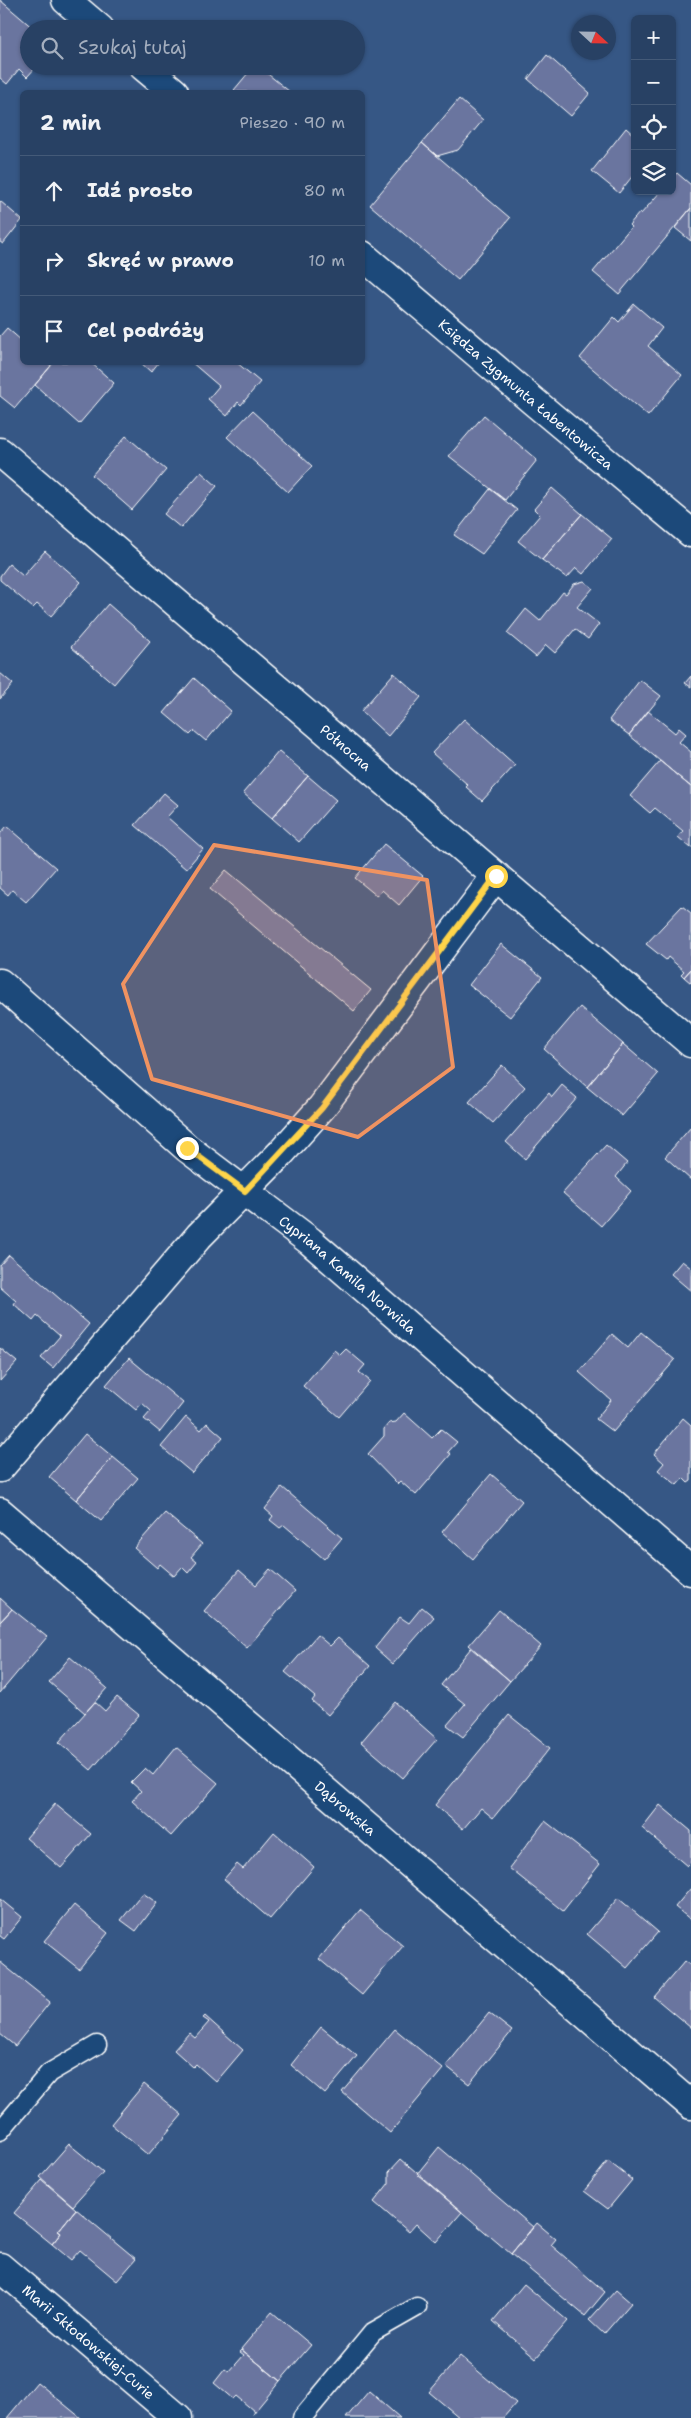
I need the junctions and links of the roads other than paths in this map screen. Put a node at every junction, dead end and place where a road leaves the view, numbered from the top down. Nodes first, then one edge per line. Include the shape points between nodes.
1 (66, 0) edge
2 (89, 20) edge
3 (154, 75) edge
4 (172, 90) edge
5 (365, 258) edge
6 (0, 452) edge
7 (691, 533) edge
8 (496, 876) junction
9 (0, 983) edge
10 (691, 1043) edge
11 (245, 1191) junction
12 (0, 1468) edge
13 (0, 1512) edge
14 (691, 1571) edge
15 (97, 2045) dead end
16 (691, 2106) edge
17 (0, 2131) edge
18 (0, 2267) edge
19 (417, 2307) dead end
20 (178, 2418) edge
21 (302, 2418) edge

1 - 2 street
3 - 4 street
5 - 7 street, Księdza Zygmunta Łabentowicza
6 - 8 street, Północna
8 - 10 street, Północna
8 - 11 street via 322,1108
9 - 11 street, Cypriana Kamila Norwida via 187,1148
11 - 12 street via 199,1236
11 - 14 street, Cypriana Kamila Norwida via 310,1240
13 - 16 street, Dąbrowska
15 - 17 lane via 50,2073
18 - 20 street, Marii Skłodowskiej-Curie
19 - 21 lane via 374,2332

